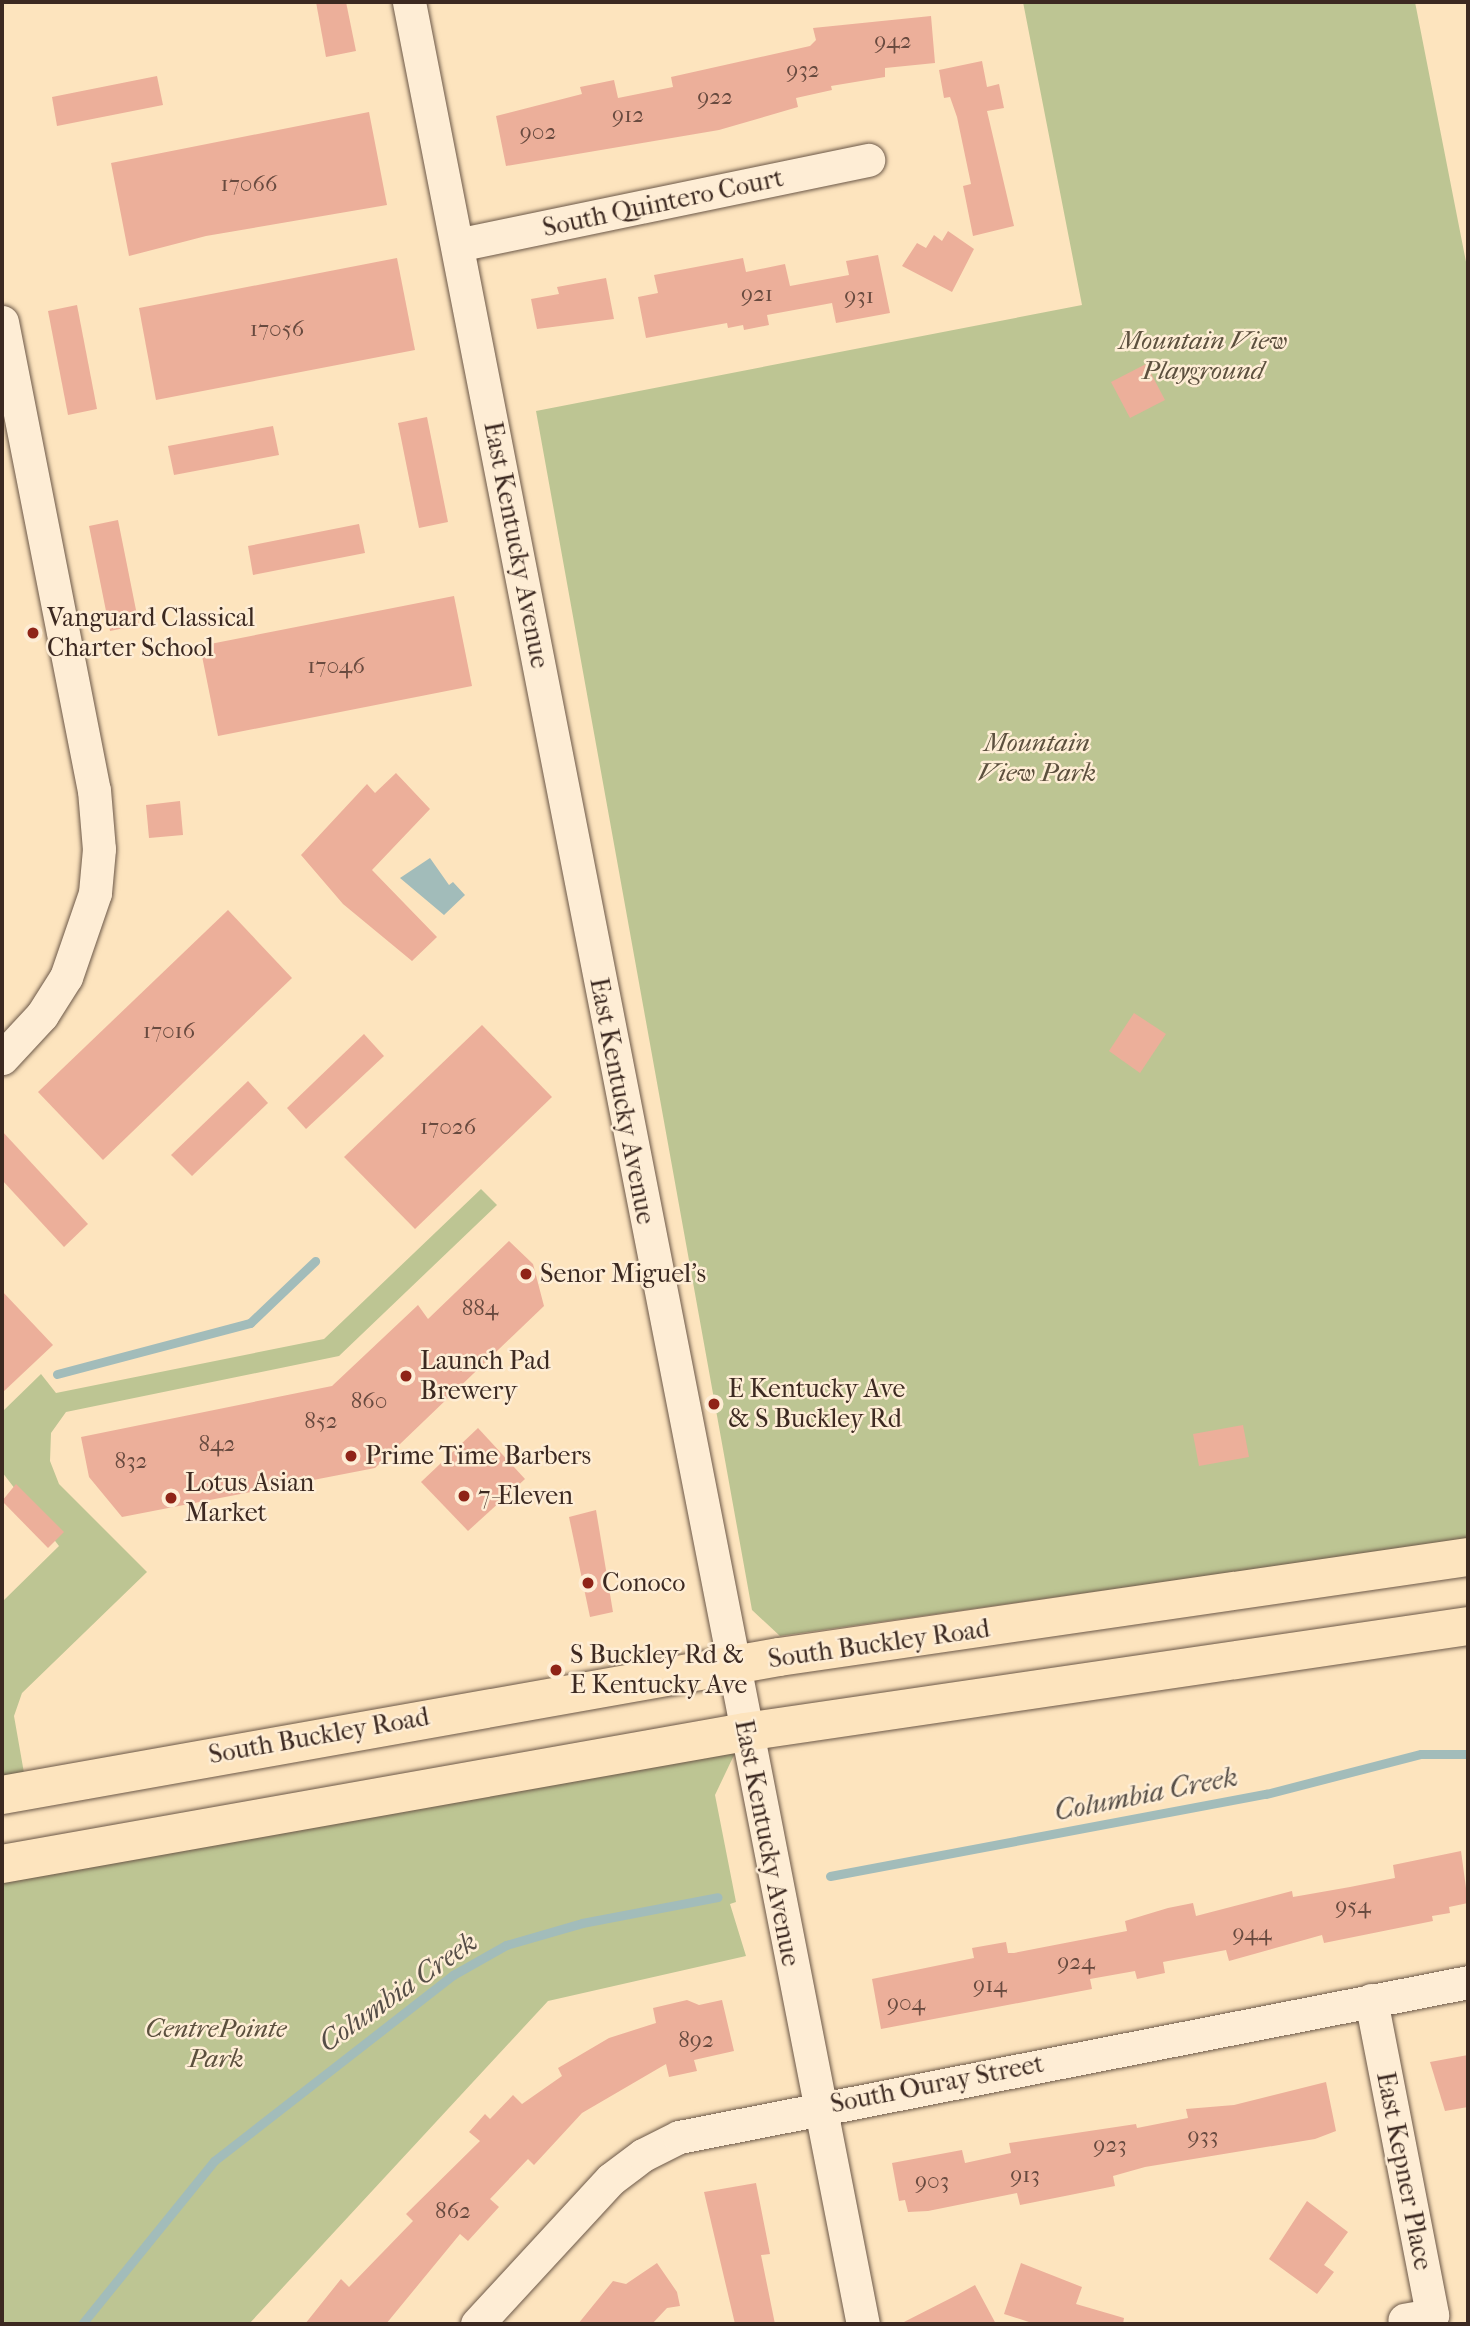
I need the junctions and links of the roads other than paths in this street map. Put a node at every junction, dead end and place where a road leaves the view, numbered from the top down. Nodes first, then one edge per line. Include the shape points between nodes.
1 (409, 2) edge
2 (868, 160) dead end
3 (457, 245) junction
4 (2, 321) edge
5 (2, 1058) edge
6 (1468, 1557) edge
7 (1468, 1626) edge
8 (733, 1666) junction
9 (745, 1732) junction
10 (2, 1795) edge
11 (2, 1864) edge
12 (1468, 1982) edge
13 (1371, 2000) junction
14 (819, 2107) junction
15 (1404, 2320) dead end
16 (477, 2324) edge
17 (863, 2324) edge

1 - 3 street, East Kentucky Avenue
2 - 3 street, South Quintero Court
3 - 8 street, East Kentucky Avenue
4 - 5 street via 94,790 99,849 91,909 66,977 42,1015
6 - 8 main road, South Buckley Road
7 - 9 main road
8 - 9 street, East Kentucky Avenue
8 - 10 main road, South Buckley Road
9 - 11 main road
9 - 14 street, East Kentucky Avenue
12 - 13 street, South Ouray Street
13 - 14 street, South Ouray Street
13 - 15 street, East Kepner Place via 1432,2315
14 - 16 street, South Ouray Street via 679,2137 643,2155 611,2179
14 - 17 street, East Kentucky Avenue

